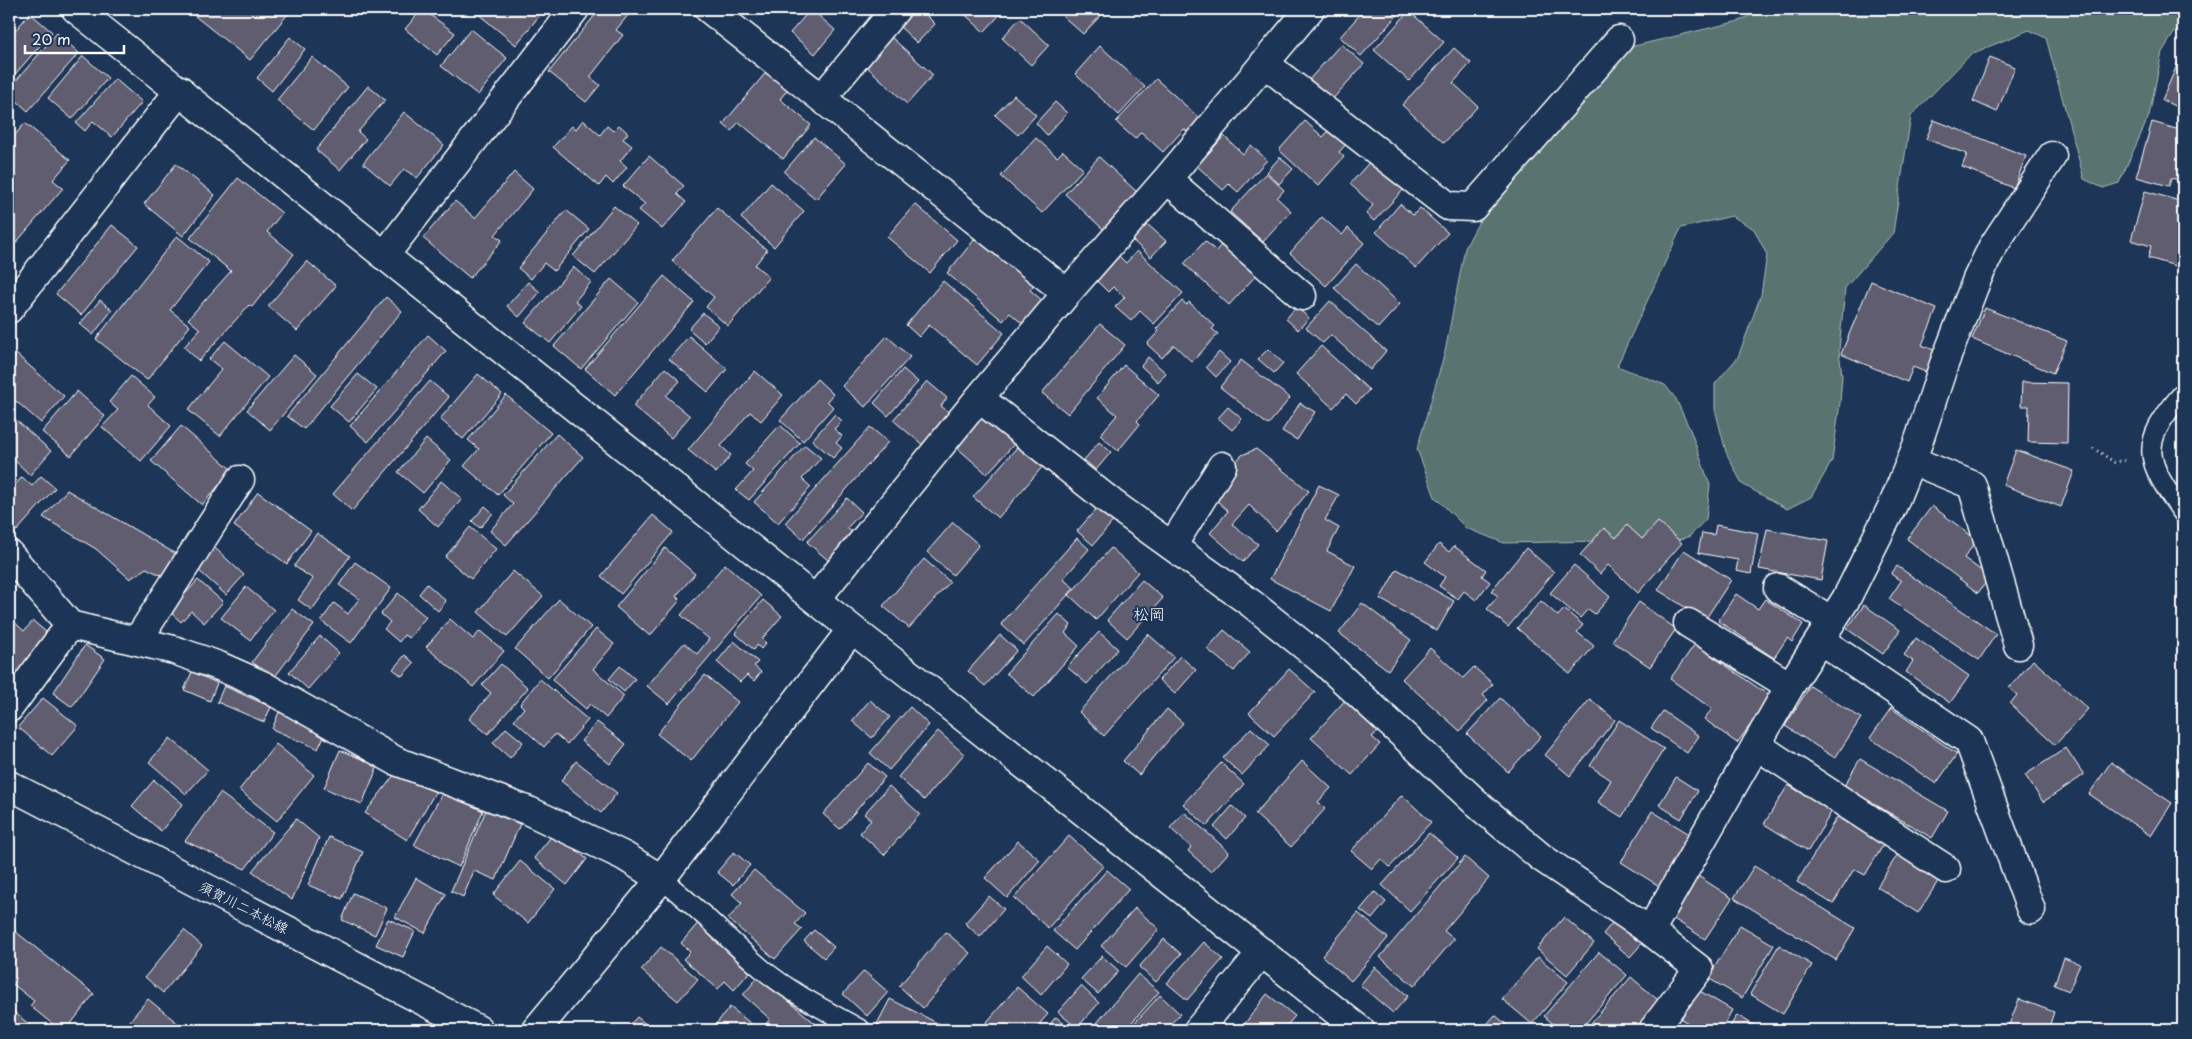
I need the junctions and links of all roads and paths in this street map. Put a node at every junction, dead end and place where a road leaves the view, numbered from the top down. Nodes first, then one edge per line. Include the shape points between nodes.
1 (76, 9) edge
2 (575, 9) edge
3 (709, 9) edge
4 (896, 9) edge
5 (1310, 9) edge
6 (1619, 40) dead end
7 (1264, 63) junction
8 (180, 90) junction
9 (822, 98) junction
10 (2052, 156) dead end
11 (1168, 179) junction
12 (384, 256) junction
13 (1067, 293) junction
14 (1302, 296) dead end
15 (10, 306) edge
16 (2183, 394) edge
17 (979, 398) junction
18 (2093, 448) dead end
19 (2151, 456) junction
20 (1911, 460) junction
21 (1222, 466) dead end
22 (240, 480) dead end
23 (2183, 513) edge
24 (1172, 546) junction
25 (9, 554) edge
26 (1778, 588) dead end
27 (816, 599) junction
28 (1688, 623) dead end
29 (70, 625) junction
30 (852, 629) junction
31 (1826, 630) junction
32 (137, 641) junction
33 (2018, 645) dead end
34 (1790, 686) junction
35 (9, 708) edge
36 (1756, 745) junction
37 (9, 785) edge
38 (1946, 869) dead end
39 (661, 879) junction
40 (2031, 910) dead end
41 (1650, 932) junction
42 (1262, 952) junction
43 (478, 1030) edge
44 (536, 1030) edge
45 (861, 1030) edge
46 (1198, 1030) edge
47 (1360, 1030) edge
48 (1654, 1030) edge

1 - 8 street
2 - 12 street
3 - 9 street
4 - 9 street
5 - 7 street
6 - 7 street via 1473,207 1448,206
7 - 11 street
8 - 12 street
8 - 15 street
9 - 13 street
10 - 20 street via 1992,248 1977,279
11 - 13 street
11 - 14 street
12 - 27 street
13 - 17 street
16 - 19 lane via 2154,432
17 - 24 street
17 - 27 street
18 - 19 path via 2114,462
19 - 23 lane via 2156,471
20 - 31 street via 1893,506 1846,599
20 - 33 street via 1972,485
21 - 24 street
22 - 32 street
24 - 41 street via 1322,660 1542,858
25 - 29 street
26 - 31 street
27 - 30 street
28 - 34 street
29 - 32 street
29 - 35 street
30 - 39 street
30 - 42 street
31 - 34 street
31 - 40 street via 1969,741
32 - 39 street via 174,650 262,684 396,760 529,810 624,856
34 - 36 street
36 - 38 street
36 - 41 street
37 - 43 street, 須賀川二本松線
39 - 44 street
39 - 45 lane via 790,990
41 - 48 street via 1699,969
42 - 46 street
42 - 47 street

